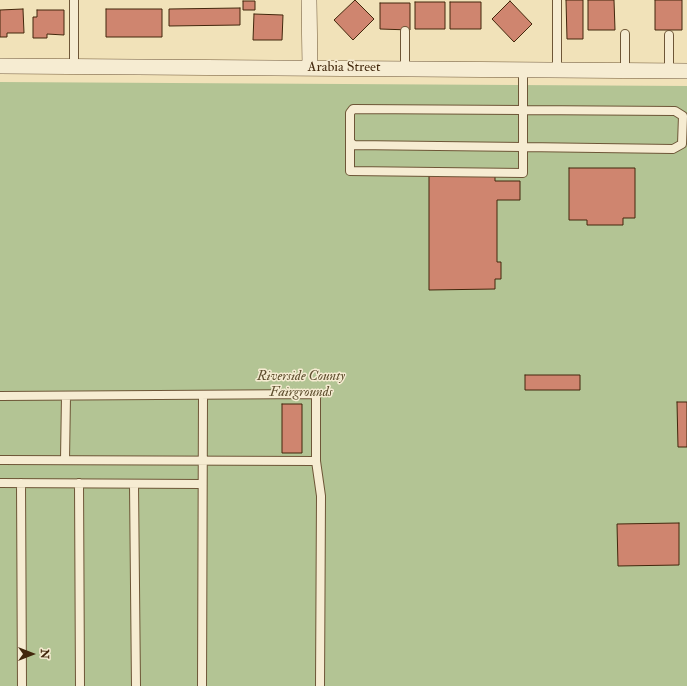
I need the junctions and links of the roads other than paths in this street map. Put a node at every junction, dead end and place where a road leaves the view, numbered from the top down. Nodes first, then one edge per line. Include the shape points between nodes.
1 (74, 0) edge
2 (309, 0) edge
3 (557, 0) edge
4 (405, 31) dead end
5 (625, 34) dead end
6 (669, 35) dead end
7 (0, 66) edge
8 (74, 67) junction
9 (310, 68) junction
10 (404, 69) junction
11 (523, 70) junction
12 (557, 70) junction
13 (624, 70) junction
14 (669, 71) junction
15 (687, 71) edge
16 (523, 110) junction
17 (350, 142) junction
18 (523, 147) junction
19 (203, 395) junction
20 (0, 396) edge
21 (66, 396) junction
22 (0, 460) edge
23 (65, 460) junction
24 (202, 461) junction
25 (316, 461) junction
26 (0, 483) edge
27 (21, 483) junction
28 (79, 484) junction
29 (134, 484) junction
30 (202, 484) junction
31 (22, 686) edge
32 (80, 686) edge
33 (136, 686) edge
34 (202, 686) edge
35 (320, 686) edge

1 - 8 lane
2 - 9 street
3 - 12 lane
4 - 10 lane
5 - 13 lane
6 - 14 lane
7 - 8 street, Arabia Street
8 - 9 street, Arabia Street
9 - 10 street, Arabia Street
10 - 11 street, Arabia Street
11 - 12 street, Arabia Street
11 - 16 lane
12 - 13 street, Arabia Street
13 - 14 street, Arabia Street
14 - 15 street, Arabia Street
16 - 17 lane via 353,109 350,113
16 - 18 lane
16 - 18 lane via 675,111 683,116 682,144 673,149
17 - 18 lane via 354,145
17 - 18 lane via 350,171 523,173
19 - 21 lane
19 - 24 lane
19 - 25 lane via 316,394
20 - 21 lane
21 - 23 lane
22 - 23 lane
23 - 24 lane
24 - 25 lane
24 - 30 lane
25 - 35 lane via 321,496
26 - 27 lane
27 - 28 lane
27 - 31 lane
28 - 29 lane
28 - 32 lane
29 - 30 lane
29 - 33 lane
30 - 34 lane

